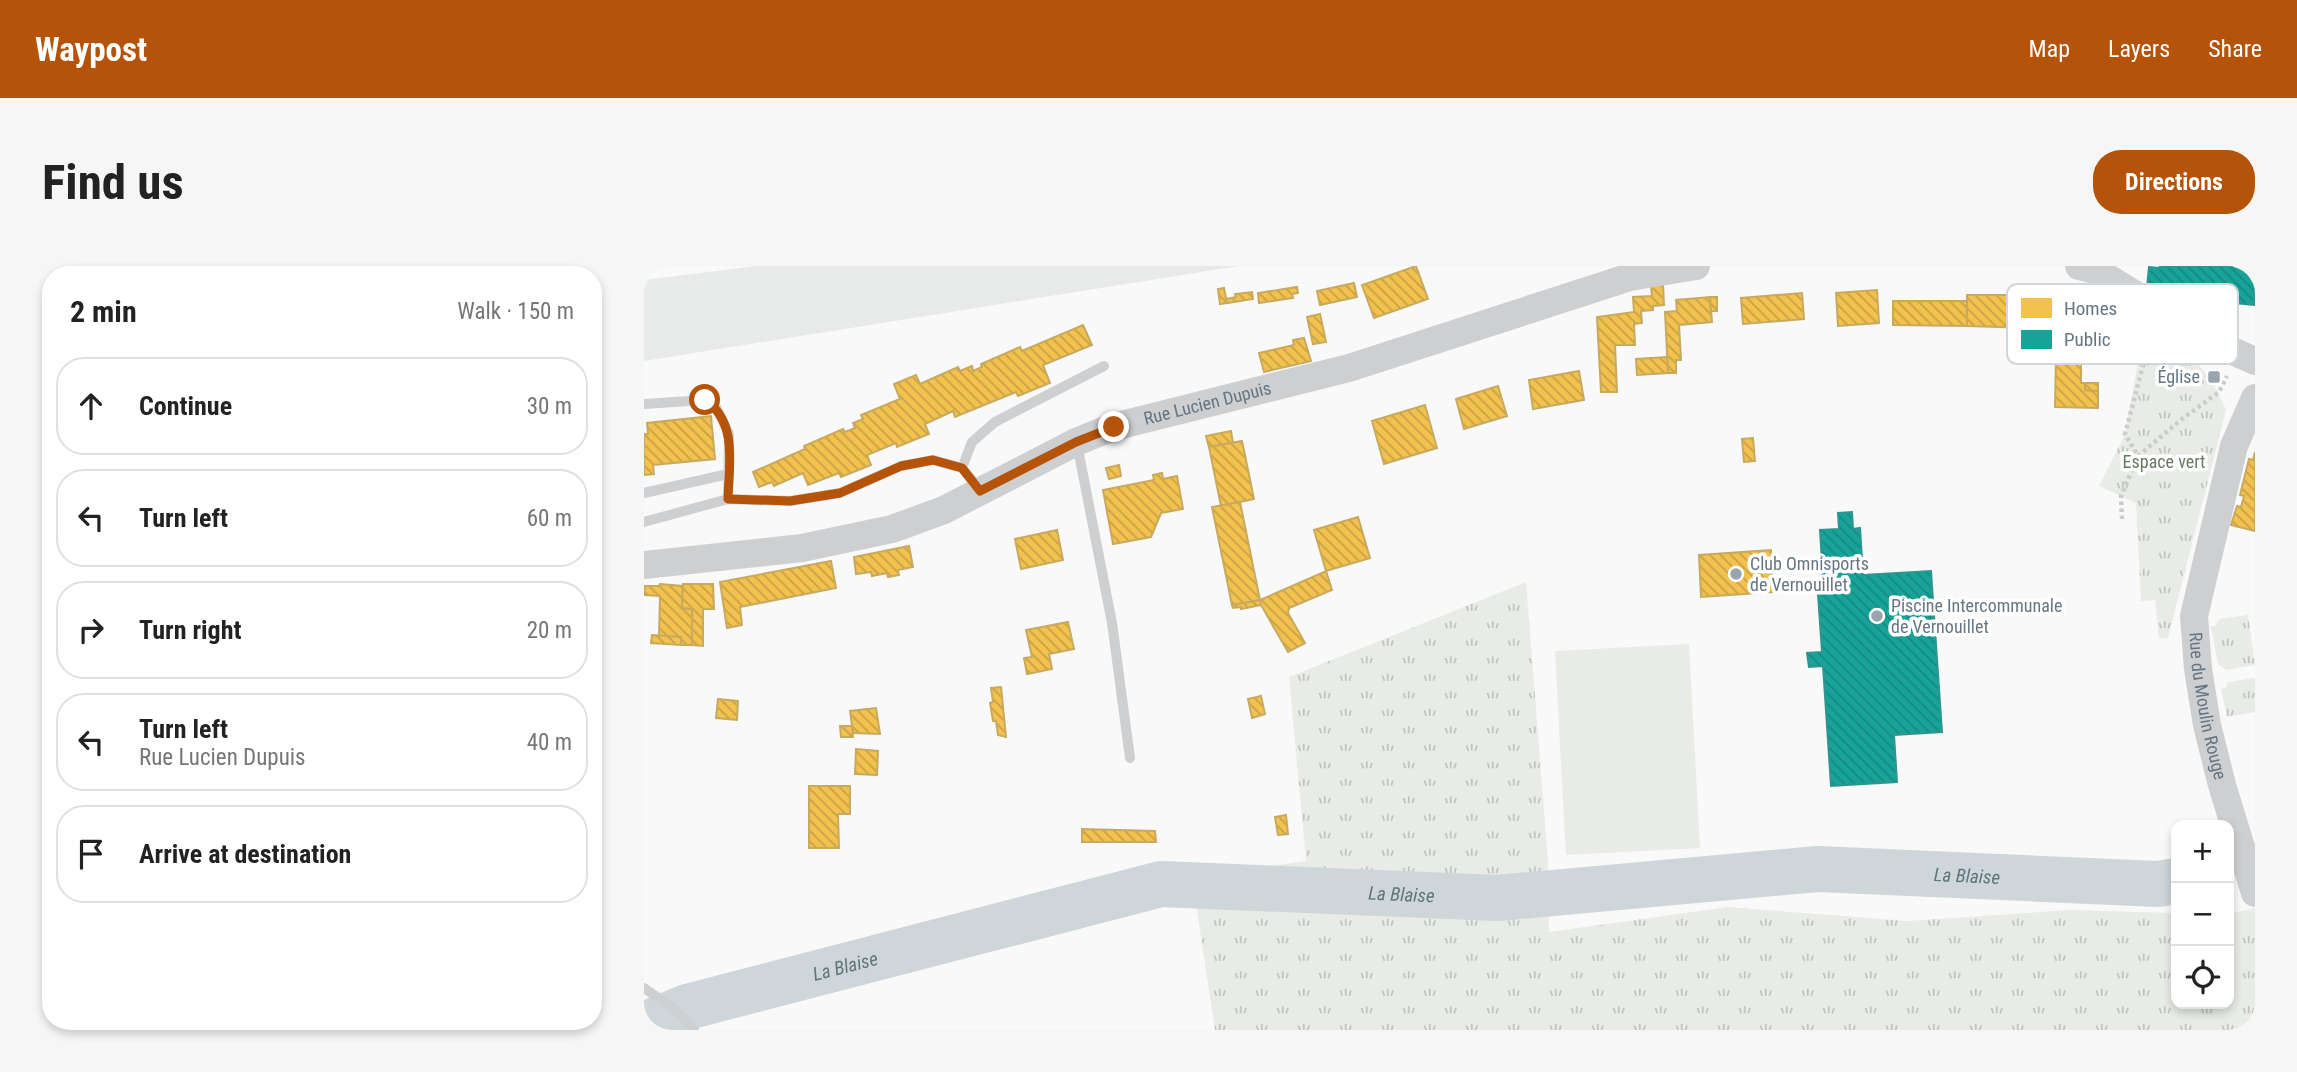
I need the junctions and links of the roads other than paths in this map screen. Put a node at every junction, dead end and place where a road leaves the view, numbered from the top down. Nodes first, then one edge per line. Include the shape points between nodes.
1 (1696, 266) edge
2 (2079, 266) edge
3 (2117, 284) edge
4 (1104, 366) dead end
5 (2255, 398) edge
6 (644, 404) edge
7 (1076, 442) junction
8 (962, 468) junction
9 (729, 474) junction
10 (980, 491) junction
11 (644, 493) edge
12 (728, 499) junction
13 (644, 522) edge
14 (644, 565) edge
15 (1130, 758) dead end
16 (2254, 890) edge
17 (644, 988) edge
18 (694, 1030) edge

1 - 7 street, Rue Lucien Dupuis via 1630,276 1349,368 1126,424
2 - 3 street
4 - 8 lane via 995,422 972,442
5 - 16 street, Rue du Moulin Rouge via 2234,446 2194,617 2207,725
6 - 9 lane via 705,400 716,407 729,434
7 - 10 street, Rue Lucien Dupuis
7 - 15 lane via 1112,623
8 - 10 lane
8 - 12 lane via 933,460 901,466 840,493 790,501
9 - 11 lane
9 - 12 lane
10 - 14 street, Rue Lucien Dupuis via 892,529 802,548
12 - 13 lane
17 - 18 lane

